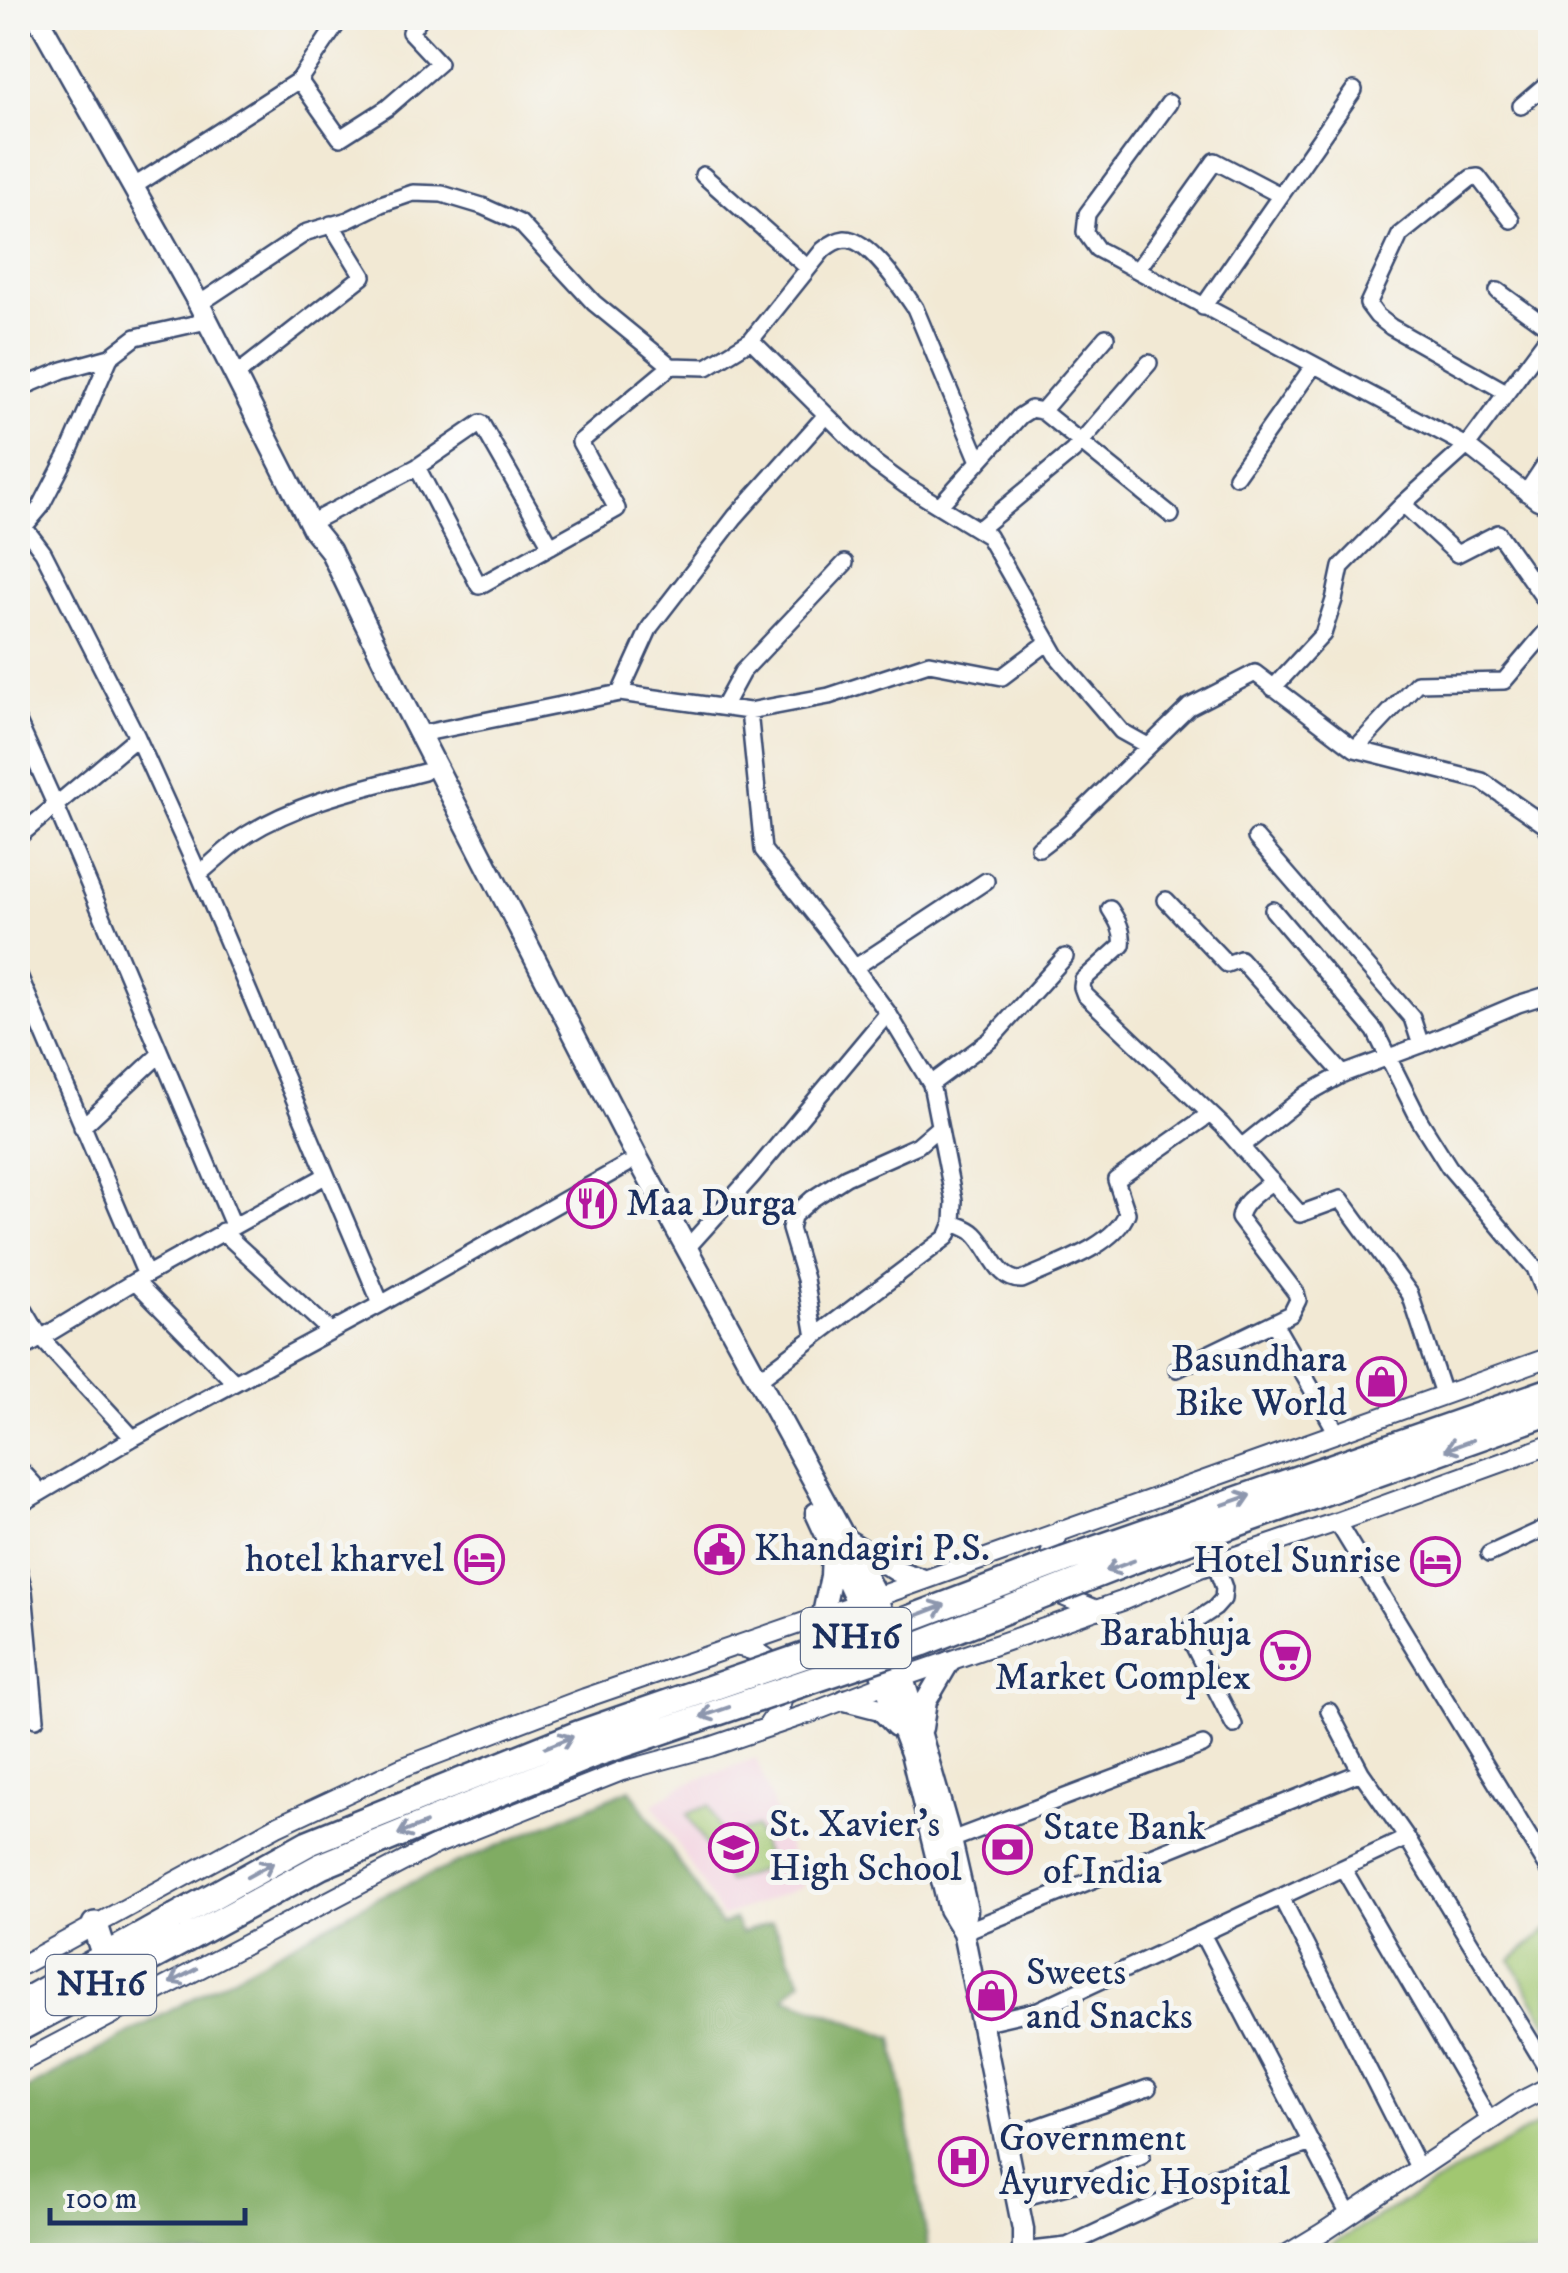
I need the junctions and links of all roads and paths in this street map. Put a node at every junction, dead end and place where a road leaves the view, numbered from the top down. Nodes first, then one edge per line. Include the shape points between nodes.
1 (38, 18) edge
2 (340, 18) edge
3 (420, 18) edge
4 (299, 80) junction
5 (1550, 82) edge
6 (1354, 90) dead end
7 (1169, 103) dead end
8 (1520, 106) dead end
9 (703, 175) dead end
10 (132, 187) junction
11 (1280, 195) junction
12 (1511, 220) dead end
13 (331, 224) junction
14 (808, 268) junction
15 (1138, 269) junction
16 (1498, 291) dead end
17 (1203, 306) junction
18 (203, 313) junction
19 (1550, 332) edge
20 (1106, 337) dead end
21 (751, 340) junction
22 (110, 358) junction
23 (1149, 363) dead end
24 (1314, 365) junction
25 (671, 366) junction
26 (235, 376) junction
27 (18, 389) edge
28 (1506, 392) junction
29 (1042, 411) junction
30 (826, 415) junction
31 (1080, 441) junction
32 (1467, 446) junction
33 (1550, 457) edge
34 (979, 461) junction
35 (417, 467) junction
36 (1236, 476) dead end
37 (1526, 493) junction
38 (940, 504) junction
39 (1403, 504) junction
40 (1550, 506) edge
41 (1171, 515) dead end
42 (311, 526) junction
43 (979, 530) junction
44 (21, 531) edge
45 (551, 546) junction
46 (845, 563) dead end
47 (1550, 607) edge
48 (1550, 628) edge
49 (1047, 643) junction
50 (1273, 688) junction
51 (620, 693) junction
52 (723, 708) junction
53 (749, 711) junction
54 (18, 722) edge
55 (420, 734) junction
56 (137, 737) junction
57 (1148, 746) junction
58 (1355, 749) junction
59 (424, 772) junction
60 (55, 804) junction
61 (1549, 827) edge
62 (464, 834) junction
63 (18, 837) edge
64 (1256, 838) dead end
65 (1039, 848) dead end
66 (199, 874) junction
67 (986, 881) dead end
68 (1166, 900) dead end
69 (1110, 909) dead end
70 (1272, 910) dead end
71 (1065, 957) dead end
72 (854, 968) junction
73 (18, 973) edge
74 (1550, 994) edge
75 (888, 1013) junction
76 (1421, 1045) junction
77 (160, 1055) junction
78 (1388, 1058) junction
79 (1342, 1074) junction
80 (931, 1084) junction
81 (1210, 1114) junction
82 (82, 1126) junction
83 (939, 1127) junction
84 (1241, 1147) junction
85 (626, 1166) junction
86 (325, 1176) junction
87 (1272, 1182) junction
88 (953, 1222) junction
89 (228, 1228) junction
90 (687, 1248) junction
91 (140, 1278) junction
92 (18, 1300) edge
93 (381, 1304) junction
94 (1550, 1306) edge
95 (1274, 1323) junction
96 (330, 1331) junction
97 (815, 1337) junction
98 (40, 1338) junction
99 (18, 1352) edge
100 (1550, 1357) edge
101 (1178, 1369) dead end
102 (759, 1380) junction
103 (234, 1382) junction
104 (1550, 1392) edge
105 (1443, 1394) junction
106 (1550, 1412) edge
107 (771, 1416) junction
108 (1336, 1432) junction
109 (133, 1438) junction
110 (1550, 1444) edge
111 (18, 1467) edge
112 (41, 1492) junction
113 (18, 1506) edge
114 (1337, 1522) junction
115 (1550, 1526) edge
116 (1060, 1530) junction
117 (839, 1542) junction
118 (1488, 1554) dead end
119 (1215, 1563) junction
120 (18, 1567) edge
121 (921, 1579) junction
122 (867, 1599) junction
123 (1097, 1610) junction
124 (823, 1614) junction
125 (733, 1646) junction
126 (950, 1662) junction
127 (894, 1681) junction
128 (844, 1700) junction
129 (1329, 1711) dead end
130 (36, 1719) dead end
131 (1234, 1725) dead end
132 (766, 1728) junction
133 (913, 1735) junction
134 (1202, 1745) dead end
135 (1361, 1772) junction
136 (1407, 1838) junction
137 (951, 1840) junction
138 (1548, 1861) edge
139 (1343, 1868) junction
140 (1281, 1897) junction
141 (95, 1925) junction
142 (180, 1928) junction
143 (963, 1932) junction
144 (1202, 1934) junction
145 (105, 1956) junction
146 (18, 1966) edge
147 (132, 1968) junction
148 (146, 1996) junction
149 (18, 2005) edge
150 (981, 2024) junction
151 (18, 2029) edge
152 (18, 2064) edge
153 (1550, 2073) edge
154 (1550, 2086) edge
155 (1148, 2088) dead end
156 (1490, 2121) junction
157 (1004, 2139) junction
158 (1311, 2142) junction
159 (1142, 2156) dead end
160 (1418, 2167) junction
161 (1016, 2199) junction
162 (1349, 2215) junction
163 (1023, 2253) edge
164 (1284, 2256) edge

1 - 10 main road
2 - 4 street
3 - 4 street via 410,32 440,63 340,138
4 - 10 street
5 - 8 street
6 - 11 street
7 - 15 street via 1087,214 1085,232 1097,248
9 - 14 street
10 - 18 main road
11 - 15 street via 1215,161
11 - 17 street
12 - 28 street via 1484,183 1471,178 1400,235 1368,304 1391,326
13 - 18 street via 307,232
13 - 25 street via 413,193 482,206 520,223 594,303
13 - 26 street via 363,276
14 - 21 street
14 - 34 street via 833,242 851,239 900,285
15 - 17 street
16 - 19 street
17 - 24 street
18 - 22 street via 136,337
18 - 26 main road
19 - 28 street
20 - 29 street
21 - 25 street via 707,366
21 - 30 street
22 - 27 street
22 - 44 street via 69,452
23 - 31 street
24 - 32 street
24 - 36 street
25 - 45 street via 580,442 617,509
26 - 42 main road
28 - 32 street
29 - 31 street
29 - 34 street via 1020,416
30 - 38 street via 875,463
30 - 51 street via 650,627
31 - 41 street
31 - 43 street
32 - 37 street
32 - 39 street
33 - 37 street
34 - 38 street
35 - 42 street
35 - 45 street via 479,586
35 - 45 street via 482,423
37 - 40 street
38 - 43 street
39 - 47 street via 1457,554 1498,533
39 - 50 street via 1340,567 1323,634
42 - 55 main road via 330,550
42 - 59 main road via 318,556
43 - 49 street
44 - 56 street via 43,552
46 - 52 street via 742,672
48 - 58 street via 1504,682 1417,684
49 - 53 street via 1002,677 929,663 829,696
49 - 57 street via 1121,731
50 - 57 street via 1255,673 1189,707
50 - 58 street
51 - 52 street
51 - 55 street
52 - 53 street
53 - 72 street via 763,850
54 - 60 street
55 - 62 main road
56 - 60 street
56 - 66 street
57 - 65 street
58 - 61 street via 1482,781
59 - 62 main road
59 - 66 street via 292,811 246,835
60 - 63 street
60 - 77 street
62 - 85 main road
62 - 90 main road
64 - 76 street via 1412,1018
66 - 86 street
67 - 72 street
68 - 79 street via 1227,964 1240,959
69 - 81 street via 1122,945 1084,980 1084,996
70 - 78 street via 1374,1031
71 - 80 street via 990,1040
72 - 75 street
73 - 82 street
74 - 76 street
75 - 80 street
75 - 90 street
76 - 78 street
77 - 82 street
77 - 89 street
78 - 79 street
78 - 94 street via 1448,1167 1535,1268
79 - 84 street
80 - 83 street
81 - 84 street
81 - 88 street via 1116,1180 1127,1213 1116,1232 1022,1280 1008,1278 971,1230
82 - 91 street
83 - 88 street
83 - 97 street via 918,1145 846,1176 793,1216 790,1229
84 - 87 street
85 - 93 street
85 - 107 main road
86 - 89 street
86 - 93 street
87 - 95 street via 1239,1218 1296,1293 1295,1310
87 - 105 street via 1300,1214 1341,1199 1410,1294
88 - 97 street via 947,1237
89 - 91 street
89 - 96 street
90 - 102 main road
91 - 98 street
91 - 103 street
92 - 98 street
93 - 96 street
95 - 101 street
95 - 108 street
96 - 103 street
97 - 102 street
98 - 99 street
98 - 109 street
100 - 105 street
102 - 107 main road
103 - 109 street
142 -> 104 highway, NH16, bridge via 308,1843 578,1734
105 - 108 street
106 -> 142 highway, NH16, bridge via 922,1642 592,1754
107 - 117 main road
108 - 116 street
109 - 112 street
110 - 114 street
111 - 112 street
112 - 113 street
114 - 119 street
114 - 138 street
115 - 118 street
116 - 121 street
116 - 123 street via 1048,1582 1060,1595
117 - 121 main road
117 - 122 main road
117 - 124 main road
119 - 123 street
119 - 131 street via 1223,1599 1186,1633
120 - 130 street
121 - 122 street
122 - 124 street
122 - 127 main road
123 - 126 street
124 - 125 street
125 - 132 street via 761,1653 782,1678 784,1693
125 - 141 street via 401,1768
126 - 127 street
126 - 133 main road
127 - 128 street
127 - 133 main road
128 - 132 street
128 - 133 main road via 880,1709
129 - 135 street
132 -> 148 street via 622,1771 434,1845
133 - 137 main road
133 - 143 main road via 911,1754 949,1909
134 - 137 street
135 - 136 street
135 - 143 street
136 - 139 street
136 - 153 street
137 - 143 main road via 967,1910
139 - 140 street
139 - 156 street
140 - 144 street
140 - 160 street
141 - 145 highway
141 - 146 street
142 - 145 highway, NH16
142 - 147 highway, NH16
143 - 150 main road
144 - 150 street via 1038,2010
144 - 158 street
145 - 149 highway, NH16
147 - 148 highway
147 - 151 highway, NH16
148 - 152 street
150 - 157 main road
154 - 156 street
155 - 157 street
156 - 160 street
157 - 161 main road
158 - 162 street
158 - 163 street via 1213,2178 1066,2246
159 - 161 street via 1094,2179
160 - 162 street
161 - 163 main road
162 - 164 street

